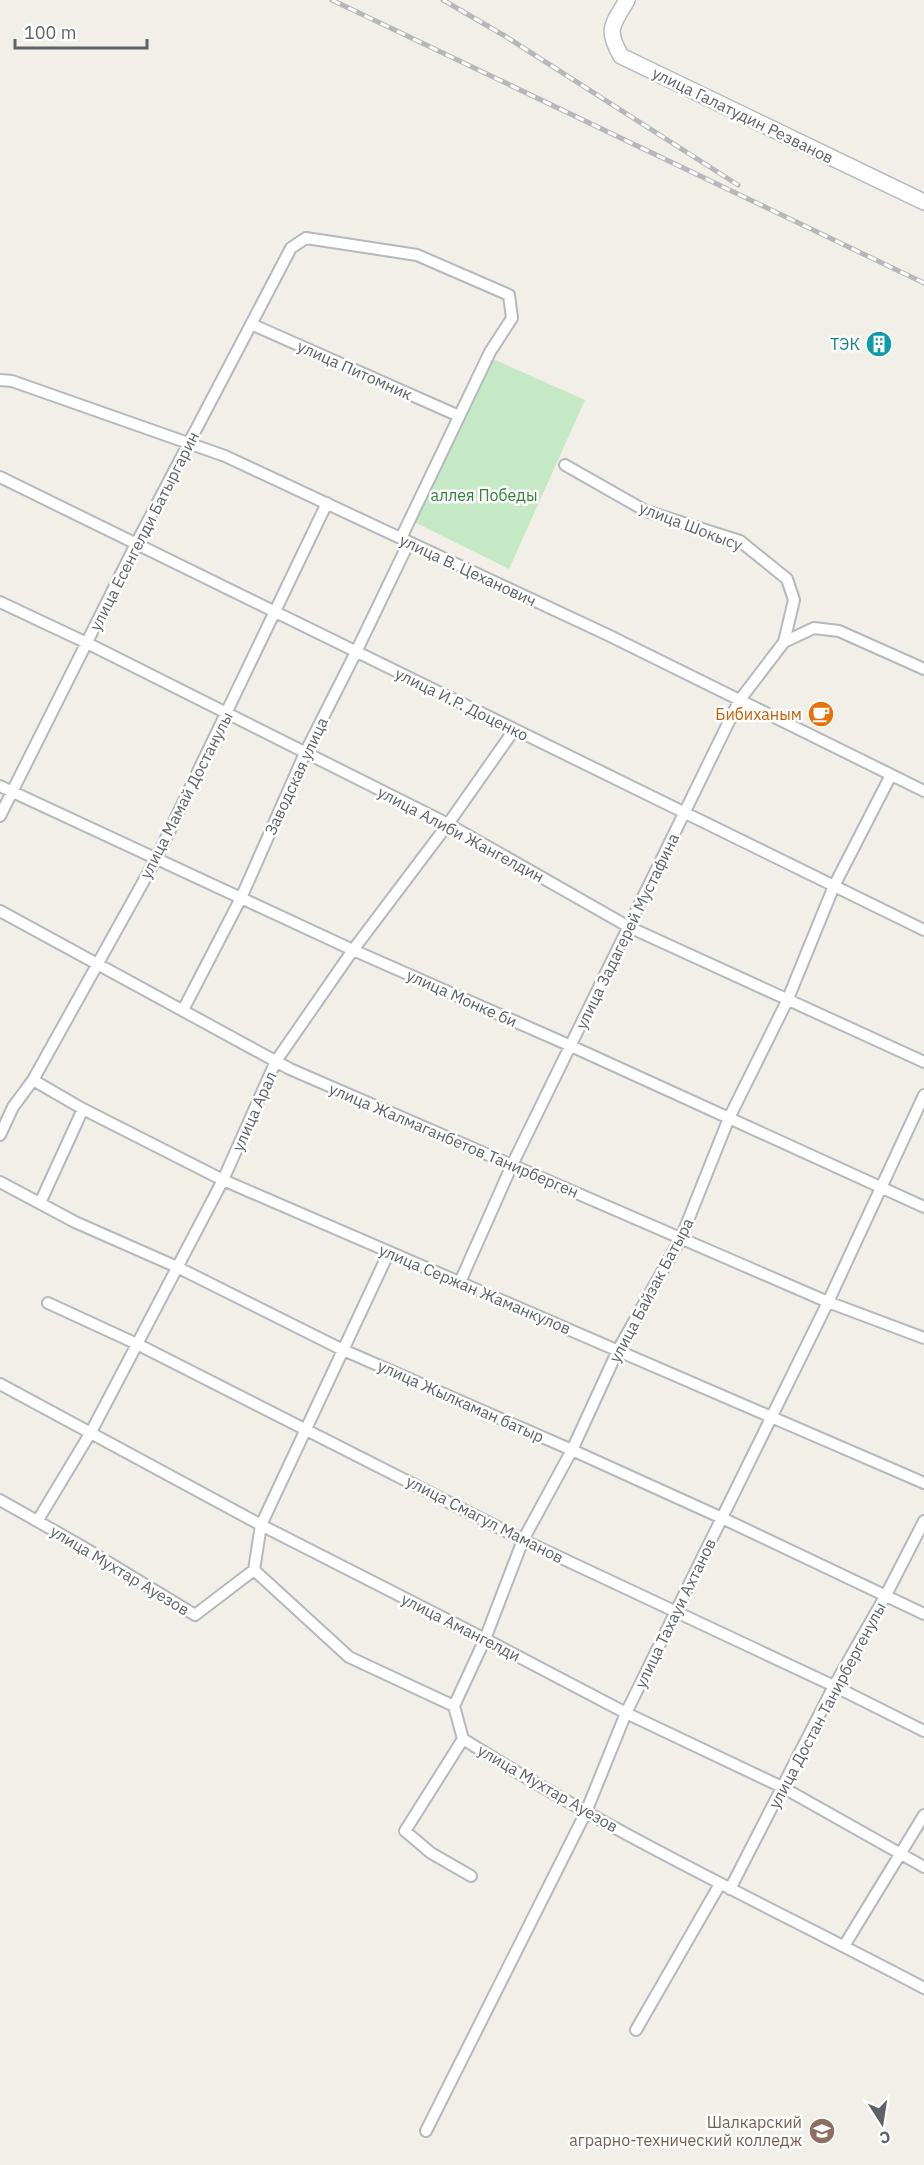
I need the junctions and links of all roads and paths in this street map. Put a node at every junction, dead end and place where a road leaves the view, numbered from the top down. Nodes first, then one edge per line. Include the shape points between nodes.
1 (624, 1) edge
2 (924, 202) edge
3 (291, 248) joint
4 (251, 324) junction
5 (0, 380) edge
6 (459, 416) junction
7 (190, 443) junction
8 (565, 465) dead end
9 (0, 477) edge
10 (327, 504) junction
11 (405, 540) junction
12 (136, 544) junction
13 (0, 603) edge
14 (276, 613) junction
15 (784, 642) junction
16 (87, 643) junction
17 (356, 652) junction
18 (924, 669) edge
19 (740, 701) junction
20 (227, 714) junction
21 (514, 730) junction
22 (305, 753) junction
23 (891, 775) junction
24 (0, 786) edge
25 (924, 791) edge
26 (12, 793) junction
27 (684, 814) junction
28 (0, 816) edge
29 (448, 824) junction
30 (156, 859) junction
31 (834, 886) junction
32 (241, 898) junction
33 (0, 911) edge
34 (629, 927) junction
35 (924, 930) edge
36 (353, 950) junction
37 (97, 962) junction
38 (787, 1000) junction
39 (183, 1010) junction
40 (571, 1046) junction
41 (276, 1061) junction
42 (924, 1062) edge
43 (33, 1080) junction
44 (924, 1095) edge
45 (83, 1109) junction
46 (729, 1118) junction
47 (0, 1135) edge
48 (512, 1165) junction
49 (223, 1180) junction
50 (0, 1182) edge
51 (882, 1188) junction
52 (40, 1203) junction
53 (924, 1207) edge
54 (681, 1238) junction
55 (389, 1252) junction
56 (177, 1267) junction
57 (460, 1282) junction
58 (828, 1302) junction
59 (48, 1303) dead end
60 (924, 1338) edge
61 (137, 1344) junction
62 (341, 1349) junction
63 (618, 1350) junction
64 (0, 1384) edge
65 (772, 1416) junction
66 (305, 1429) junction
67 (91, 1432) junction
68 (572, 1450) junction
69 (924, 1483) edge
70 (0, 1500) edge
71 (722, 1518) junction
72 (38, 1520) junction
73 (924, 1521) edge
74 (261, 1525) junction
75 (523, 1540) junction
76 (254, 1570) junction
77 (885, 1595) junction
78 (676, 1612) junction
79 (924, 1614) edge
80 (485, 1639) junction
81 (834, 1686) junction
82 (454, 1706) junction
83 (626, 1713) junction
84 (924, 1731) edge
85 (463, 1739) junction
86 (782, 1788) junction
87 (586, 1812) junction
88 (924, 1815) edge
89 (901, 1855) junction
90 (924, 1867) edge
91 (471, 1876) dead end
92 (725, 1886) junction
93 (844, 1946) junction
94 (924, 1989) edge
95 (636, 2030) dead end
96 (426, 2131) dead end

1 - 2 street, улица Галатудин Резванов via 611,26 613,42 621,56
3 - 4 street, улица Есенгелди Батыргарин
3 - 6 street, Заводская улица via 306,238 417,255 508,295 512,318 490,352
4 - 6 street, улица Питомник
4 - 7 street, улица Есенгелди Батыргарин
5 - 7 street, улица В. Цеханович
6 - 11 street, Заводская улица
7 - 10 street, улица В. Цеханович
7 - 12 street, улица Есенгелди Батыргарин
8 - 15 street, улица Шокысу via 645,511 740,541 787,579 794,600
9 - 12 street, улица И.Р. Доценко
10 - 11 street, улица В. Цеханович
10 - 14 street, улица Мамай Достанулы
11 - 17 street, Заводская улица
11 - 19 street, улица В. Цеханович
12 - 14 street, улица И.Р. Доценко
12 - 16 street, улица Есенгелди Батыргарин
13 - 16 street, улица Алиби Жангелдин
14 - 17 street, улица И.Р. Доценко
14 - 20 street, улица Мамай Достанулы
15 - 18 street, улица Задагерей Мустафина via 814,628 839,631
15 - 19 street, улица Задагерей Мустафина
16 - 20 street, улица Алиби Жангелдин
16 - 26 street, улица Есенгелди Батыргарин
17 - 21 street, улица И.Р. Доценко
17 - 22 street, Заводская улица
19 - 23 street, улица В. Цеханович
19 - 27 street, улица Задагерей Мустафина
20 - 22 street, улица Алиби Жангелдин
20 - 30 street, улица Мамай Достанулы
21 - 27 street, улица И.Р. Доценко
21 - 29 street, улица Арал
22 - 29 street, улица Алиби Жангелдин
22 - 32 street, Заводская улица
23 - 25 street, улица В. Цеханович
23 - 31 street, улица Байзак Батыра
24 - 26 street, улица Монке би
26 - 28 street, улица Есенгелди Батыргарин
26 - 30 street, улица Монке би
27 - 31 street, улица И.Р. Доценко
27 - 34 street, улица Задагерей Мустафина
29 - 34 street, улица Алиби Жангелдин
29 - 36 street, улица Арал
30 - 32 street, улица Монке би
30 - 37 street, улица Мамай Достанулы
31 - 35 street, улица И.Р. Доценко
31 - 38 street, улица Байзак Батыра
32 - 36 street, улица Монке би
32 - 39 street, Заводская улица
33 - 37 street, улица Жалмаганбетов Танирберген
34 - 38 street, улица Алиби Жангелдин
34 - 40 street, улица Задагерей Мустафина
36 - 40 street, улица Монке би
36 - 41 street, улица Арал
37 - 39 street, улица Жалмаганбетов Танирберген
37 - 43 street, улица Мамай Достанулы
38 - 42 street, улица Алиби Жангелдин
38 - 46 street, улица Байзак Батыра
39 - 41 street, улица Жалмаганбетов Танирберген
40 - 46 street, улица Монке би
40 - 48 street, улица Задагерей Мустафина
41 - 48 street, улица Жалмаганбетов Танирберген
41 - 49 street, улица Арал
43 - 45 street, улица Сержан Жаманкулов
43 - 47 street via 13,1107
44 - 51 street, улица Тахауи Ахтанов
45 - 49 street, улица Сержан Жаманкулов
45 - 52 street
46 - 51 street, улица Монке би
46 - 54 street, улица Байзак Батыра
48 - 54 street, улица Жалмаганбетов Танирберген
48 - 57 street, улица Задагерей Мустафина
49 - 55 street, улица Сержан Жаманкулов
49 - 56 street, улица Арал
50 - 52 street, улица Жылкаман батыр
51 - 53 street, улица Монке би
51 - 58 street, улица Тахауи Ахтанов
52 - 56 street, улица Жылкаман батыр
54 - 58 street, улица Жалмаганбетов Танирберген
54 - 63 street, улица Байзак Батыра
55 - 57 street, улица Сержан Жаманкулов
55 - 62 street
56 - 61 street, улица Арал
56 - 62 street, улица Жылкаман батыр
57 - 63 street, улица Сержан Жаманкулов
58 - 60 street, улица Жалмаганбетов Танирберген
58 - 65 street, улица Тахауи Ахтанов
59 - 61 street, улица Смагул Маманов
61 - 66 street, улица Смагул Маманов
61 - 67 street, улица Арал
62 - 66 street
62 - 68 street, улица Жылкаман батыр
63 - 65 street, улица Сержан Жаманкулов
63 - 68 street, улица Байзак Батыра
64 - 67 street, улица Амангелди
65 - 69 street, улица Сержан Жаманкулов
65 - 71 street, улица Тахауи Ахтанов
66 - 74 street
66 - 75 street, улица Смагул Маманов
67 - 72 street, улица Арал
67 - 74 street, улица Амангелди
68 - 71 street, улица Жылкаман батыр
68 - 75 street, улица Байзак Батыра
70 - 72 street, улица Мухтар Ауезов
71 - 77 street, улица Жылкаман батыр
71 - 78 street, улица Тахауи Ахтанов
72 - 76 street, улица Мухтар Ауезов via 195,1615
73 - 77 street, улица Достан Танирбергенулы
74 - 76 street
74 - 80 street, улица Амангелди
75 - 78 street, улица Смагул Маманов
75 - 80 street, улица Байзак Батыра
76 - 82 street via 349,1657
77 - 79 street, улица Жылкаман батыр
77 - 81 street, улица Достан Танирбергенулы
78 - 81 street, улица Смагул Маманов
78 - 83 street, улица Тахауи Ахтанов
80 - 82 street, улица Байзак Батыра
80 - 83 street, улица Амангелди
81 - 84 street, улица Смагул Маманов
81 - 86 street, улица Достан Танирбергенулы
82 - 85 street, улица Мухтар Ауезов
83 - 86 street, улица Амангелди
83 - 87 street, улица Тахауи Ахтанов
85 - 87 street, улица Мухтар Ауезов
85 - 91 street via 405,1831 431,1853
86 - 89 street, улица Амангелди
86 - 92 street, улица Достан Танирбергенулы
87 - 92 street, улица Мухтар Ауезов
87 - 96 street, улица Тахауи Ахтанов
88 - 89 street
89 - 90 street, улица Амангелди
89 - 93 street
92 - 93 street, улица Мухтар Ауезов
92 - 95 street, улица Достан Танирбергенулы
93 - 94 street, улица Мухтар Ауезов

